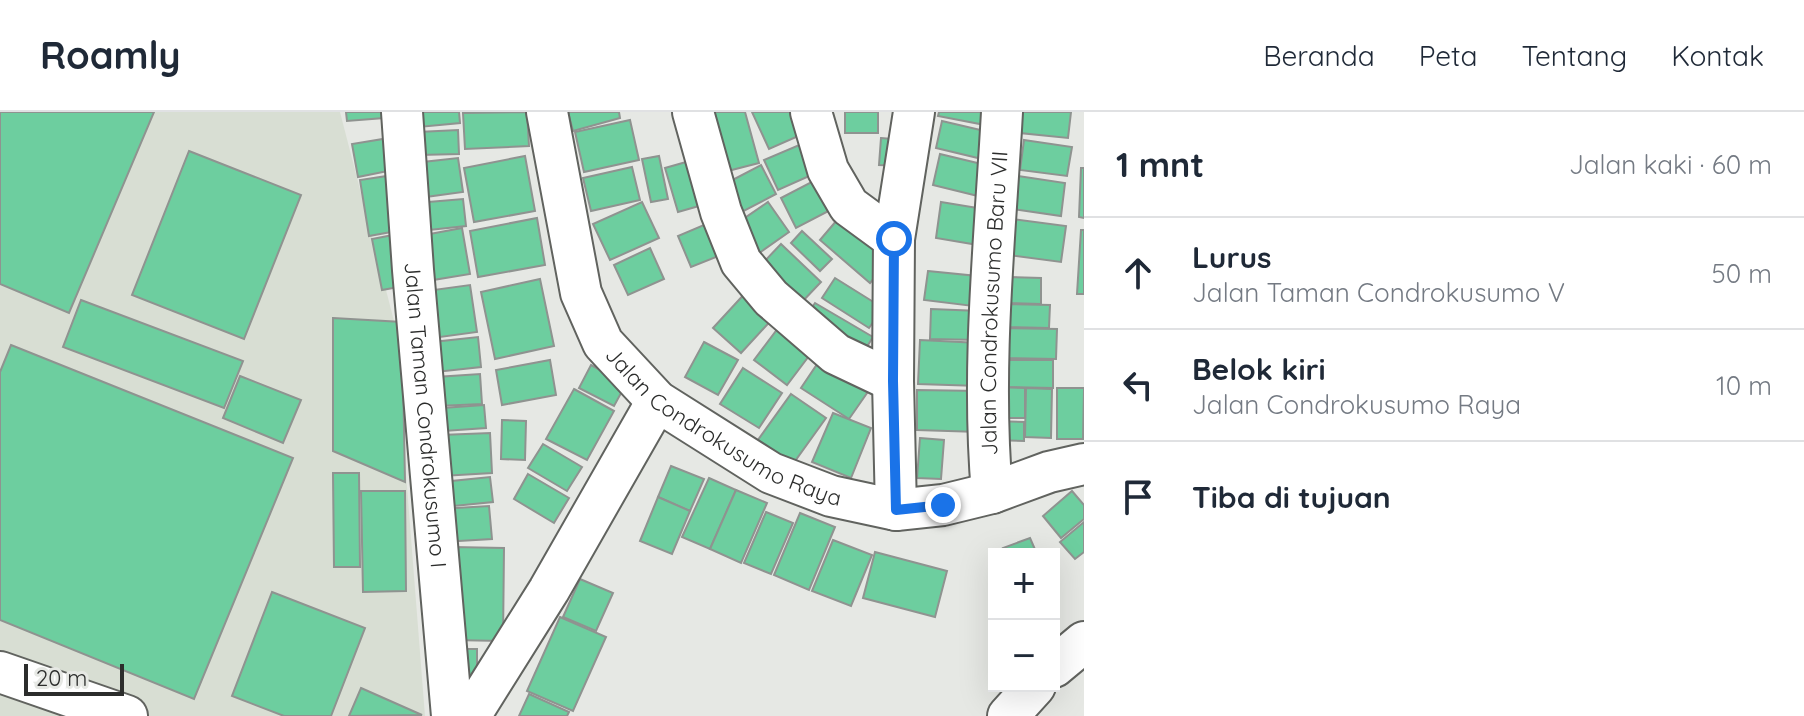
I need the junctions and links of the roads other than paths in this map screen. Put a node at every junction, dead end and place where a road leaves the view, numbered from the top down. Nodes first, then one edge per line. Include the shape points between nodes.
1 (402, 112) edge
2 (547, 112) edge
3 (693, 112) edge
4 (811, 112) edge
5 (914, 112) edge
6 (1002, 112) edge
7 (894, 239) junction
8 (893, 381) junction
9 (657, 401) junction
10 (1084, 464) edge
11 (992, 493) junction
12 (896, 510) junction
13 (1084, 642) edge
14 (1060, 662) edge
15 (0, 673) edge
16 (1030, 692) edge
17 (127, 716) edge
18 (452, 716) edge
19 (470, 716) edge
20 (1008, 716) edge

1 - 18 street, Jalan Taman Condrokusumo I
2 - 9 street, Jalan Condrokusumo Raya via 581,293 603,343
3 - 8 street via 741,262 771,298 836,354
4 - 7 street via 828,170 849,206
5 - 7 street
6 - 11 street, Jalan Condrokusumo Baru VII via 987,438
7 - 8 street
8 - 12 street
9 - 12 street, Jalan Condrokusumo Raya via 771,473 831,496
9 - 19 street
10 - 11 street, Jalan Condrokusumo Raya
11 - 12 street, Jalan Condrokusumo Raya
13 - 14 street
15 - 17 street
16 - 20 street

